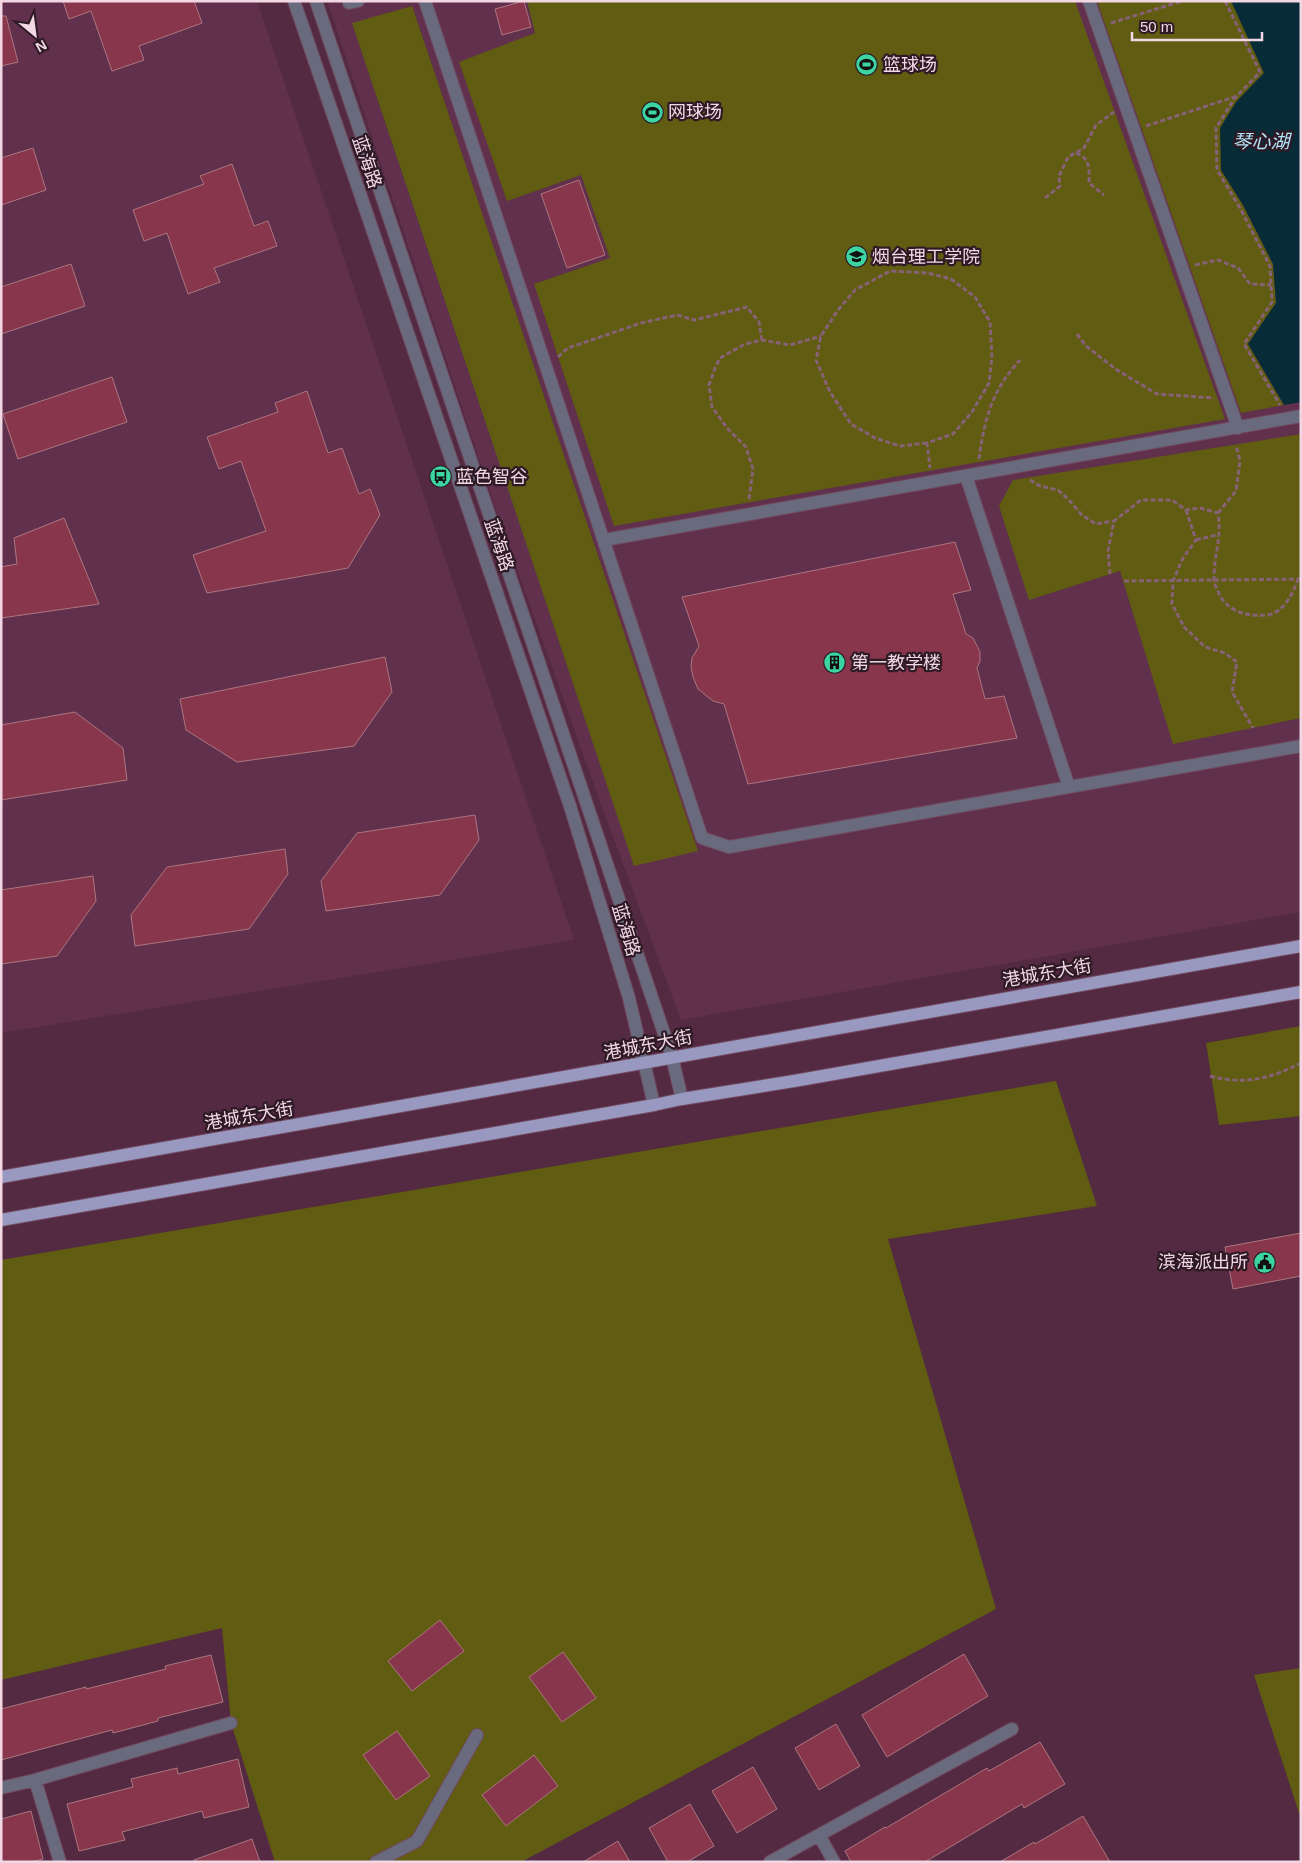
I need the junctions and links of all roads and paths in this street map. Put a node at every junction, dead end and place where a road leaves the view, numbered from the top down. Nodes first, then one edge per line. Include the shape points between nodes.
1 (294, 1) edge
2 (316, 1) edge
3 (349, 1) edge
4 (358, 1) edge
5 (426, 1) edge
6 (1089, 1) edge
7 (1182, 1) edge
8 (1226, 1) edge
9 (1098, 27) junction
10 (1238, 96) junction
11 (1115, 111) dead end
12 (1134, 130) junction
13 (1076, 152) junction
14 (1104, 195) dead end
15 (1045, 198) dead end
16 (1182, 268) junction
17 (1271, 285) junction
18 (1078, 334) dead end
19 (821, 336) junction
20 (762, 340) junction
21 (558, 357) dead end
22 (1020, 360) dead end
23 (1217, 398) dead end
24 (1281, 406) dead end
25 (1301, 416) edge
26 (1238, 428) junction
27 (927, 443) junction
28 (1236, 444) dead end
29 (978, 462) dead end
30 (931, 471) dead end
31 (966, 476) junction
32 (1028, 478) dead end
33 (748, 502) dead end
34 (1186, 510) junction
35 (1218, 513) junction
36 (1114, 521) junction
37 (1220, 534) junction
38 (604, 540) junction
39 (1196, 540) junction
40 (1110, 574) dead end
41 (1299, 579) edge
42 (1213, 580) junction
43 (1124, 581) dead end
44 (1173, 581) junction
45 (1253, 728) dead end
46 (1301, 746) edge
47 (1069, 787) junction
48 (1301, 946) edge
49 (1301, 992) edge
50 (672, 1057) junction
51 (1301, 1063) edge
52 (644, 1064) junction
53 (1210, 1076) dead end
54 (682, 1098) junction
55 (654, 1105) junction
56 (1, 1177) edge
57 (1, 1220) edge
58 (231, 1724) dead end
59 (1012, 1729) dead end
60 (477, 1735) dead end
61 (35, 1780) junction
62 (1, 1788) edge
63 (819, 1835) junction
64 (60, 1862) edge
65 (376, 1862) edge
66 (770, 1862) edge
67 (834, 1862) edge

1 - 52 street, 蓝海路 via 570,806 629,998
2 - 50 street, 蓝海路
3 - 4 street
5 - 38 street
6 - 9 street
7 - 9 path
8 - 10 path via 1260,72
9 - 12 street
10 - 12 path
10 - 17 path via 1216,128 1217,170 1270,266
11 - 13 path via 1096,125 1084,148
12 - 16 street
13 - 14 path via 1090,163 1089,183
13 - 15 path via 1068,157 1059,176 1060,186
16 - 17 path via 1218,260 1238,268 1250,284
16 - 26 street
17 - 24 path via 1272,302 1244,344
18 - 23 path via 1086,346 1117,370 1157,394
19 - 20 path via 790,344
19 - 27 path via 816,360 830,392 851,424 874,438 900,446
19 - 27 path via 856,290 890,271 928,273 951,279 975,297 990,322 992,356 989,383 972,412 953,434
20 - 21 path via 759,322 747,308 694,320 677,315 640,323 568,348
20 - 33 path via 745,344 720,358 709,385 712,407 746,446 753,470
22 - 29 path via 1006,375 994,397 984,426
25 - 26 street
26 - 31 street
27 - 30 path
28 - 35 path via 1240,461 1236,490
31 - 38 street
31 - 47 street
32 - 36 path via 1040,486 1058,490 1082,515 1096,524
34 - 35 path via 1200,508
34 - 36 path via 1172,500 1140,500
34 - 39 path
35 - 37 path
36 - 40 path via 1108,551
37 - 39 path
37 - 42 path
38 - 47 street via 702,838 729,847
39 - 44 path
41 - 42 path
41 - 42 path via 1283,605 1270,615 1254,616 1239,613 1225,604
42 - 44 path
43 - 44 path
44 - 45 path via 1172,604 1184,627 1205,647 1225,653 1237,662 1232,692
46 - 47 street
48 - 50 main road, 港城东大街
49 - 54 main road
50 - 52 main road, 港城东大街
50 - 54 street, 蓝海路
51 - 53 path via 1264,1078 1233,1080
52 - 55 street, 蓝海路
52 - 56 main road, 港城东大街
54 - 55 main road
55 - 57 main road
58 - 61 street
59 - 63 street
60 - 65 street via 417,1842
61 - 62 street
61 - 64 street
63 - 66 street
63 - 67 street

